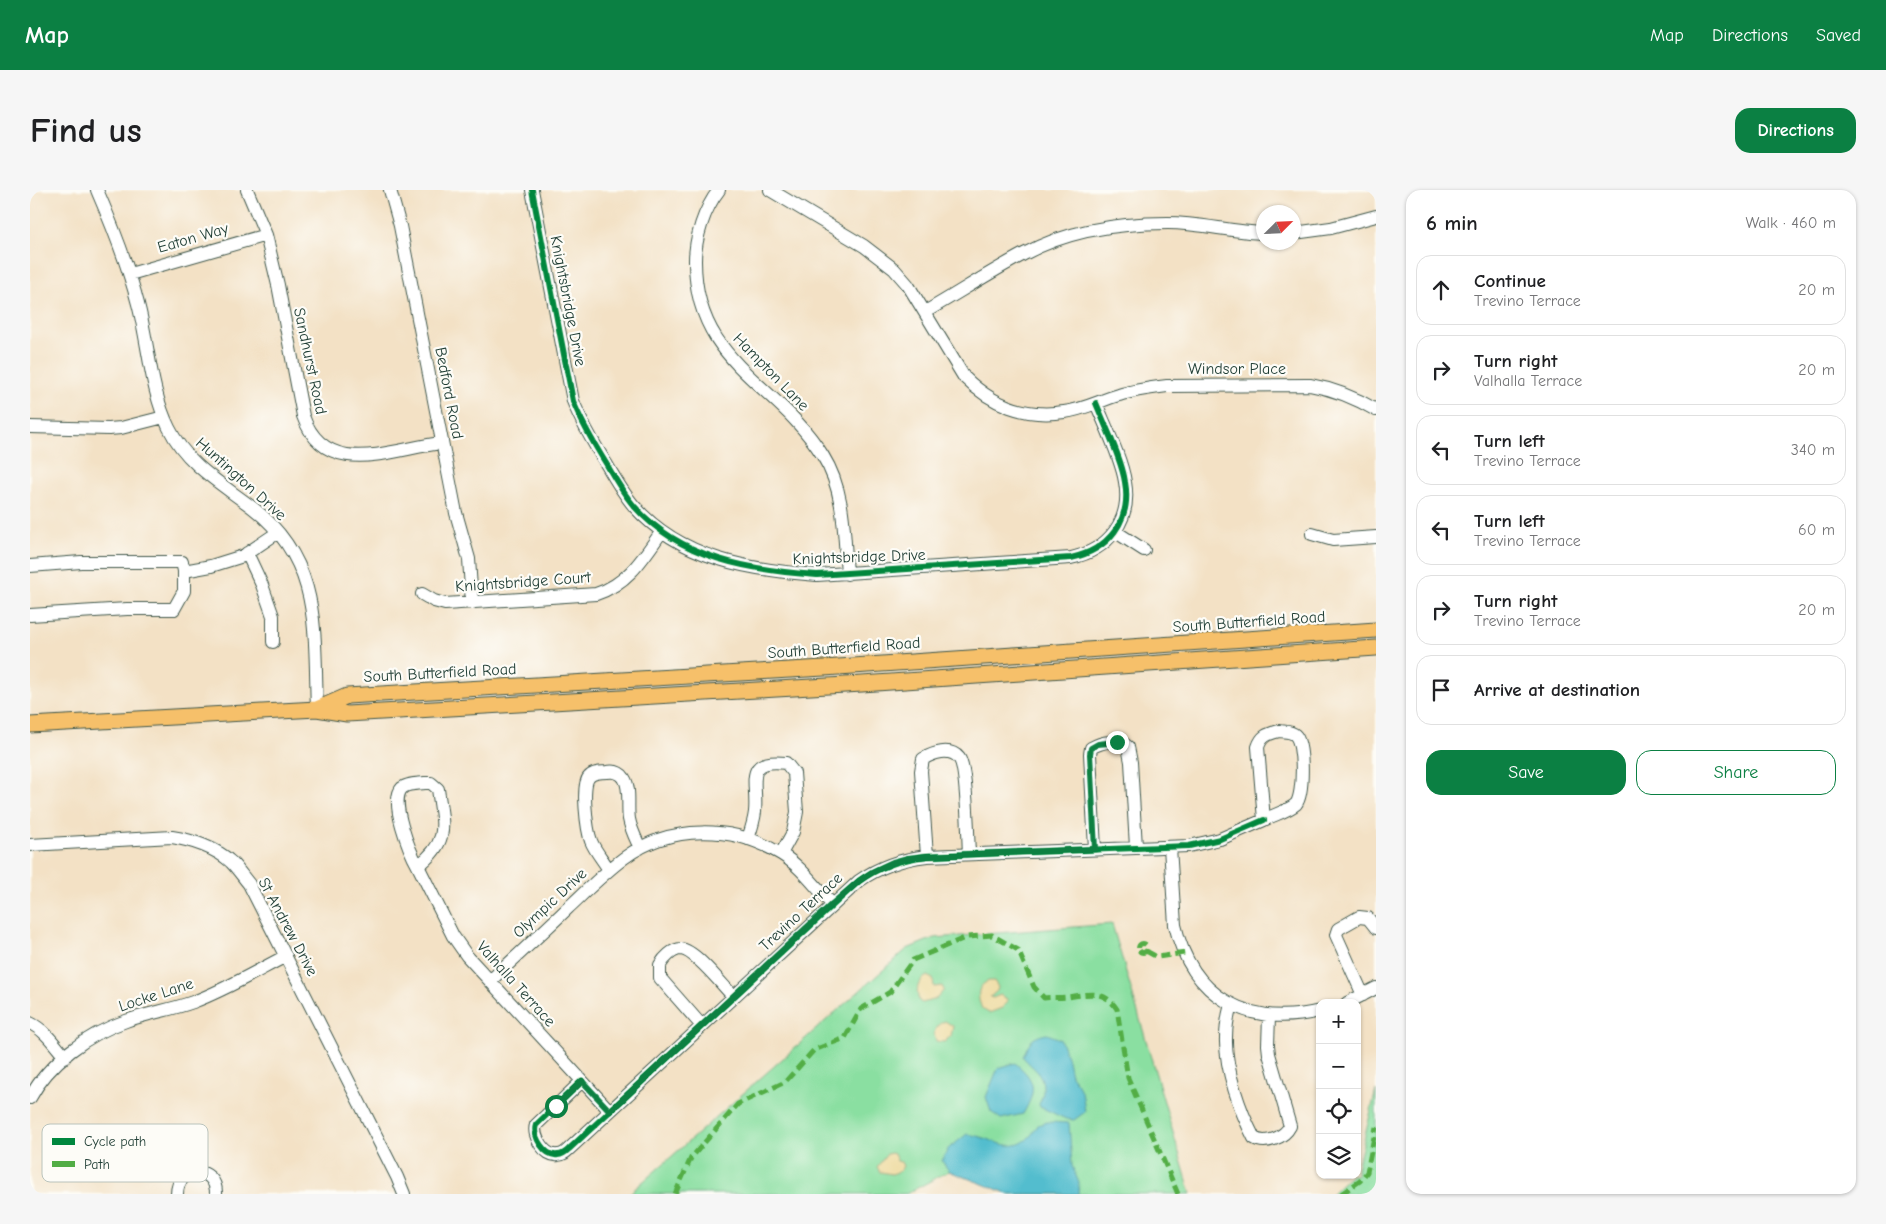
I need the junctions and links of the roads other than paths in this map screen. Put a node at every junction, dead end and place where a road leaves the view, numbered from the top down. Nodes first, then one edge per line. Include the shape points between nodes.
1 (97, 190) edge
2 (247, 190) edge
3 (390, 190) edge
4 (532, 190) edge
5 (719, 190) edge
6 (770, 190) edge
7 (1376, 216) edge
8 (1301, 231) edge
9 (1256, 233) edge
10 (266, 235) junction
11 (130, 274) junction
12 (925, 312) junction
13 (1096, 403) junction
14 (1376, 410) edge
15 (164, 417) junction
16 (30, 427) edge
17 (442, 443) junction
18 (662, 532) junction
19 (1116, 532) junction
20 (277, 533) junction
21 (1312, 534) dead end
22 (1376, 537) edge
23 (1144, 550) dead end
24 (247, 553) junction
25 (30, 566) edge
26 (184, 571) junction
27 (847, 574) junction
28 (422, 594) dead end
29 (472, 603) junction
30 (30, 615) edge
31 (1376, 630) edge
32 (273, 642) dead end
33 (1376, 648) edge
34 (317, 709) junction
35 (30, 724) edge
36 (1264, 820) junction
37 (748, 839) junction
38 (30, 846) edge
39 (1136, 847) junction
40 (1170, 847) junction
41 (640, 848) junction
42 (1095, 849) junction
43 (781, 854) junction
44 (968, 854) junction
45 (927, 856) junction
46 (418, 866) junction
47 (609, 870) junction
48 (832, 904) junction
49 (1376, 928) edge
50 (286, 956) junction
51 (490, 981) junction
52 (1376, 988) edge
53 (1363, 995) junction
54 (733, 996) junction
55 (1355, 999) edge
56 (1231, 1004) junction
57 (1316, 1012) edge
58 (1269, 1016) junction
59 (30, 1023) edge
60 (702, 1026) junction
61 (65, 1056) junction
62 (35, 1078) edge
63 (582, 1081) junction
64 (30, 1098) edge
65 (610, 1111) junction
66 (208, 1176) edge
67 (216, 1194) edge
68 (404, 1194) edge

1 - 11 street, Huntington Drive
2 - 10 street, Sandhurst Road
3 - 17 street, Bedford Road via 400,226
4 - 18 street, Knightsbridge Drive via 573,401 584,427 626,496
5 - 27 street, Hampton Lane via 711,202 695,253 698,295 703,312 725,352 804,429 823,456 842,503
6 - 12 street, Windsor Place via 884,260 908,285
7 - 8 street via 1331,228
9 - 12 street via 1166,223 1098,228 1025,253
10 - 11 street, Eaton Way
10 - 17 street, Sandhurst Road via 303,416 314,438 332,452 355,457
11 - 15 street, Huntington Drive via 154,386
12 - 13 street, Windsor Place via 964,376 990,399 1016,409 1040,413 1063,413
13 - 14 street, Windsor Place via 1119,394 1167,386 1310,385 1332,389
13 - 19 street via 1126,483 1127,497
15 - 16 street via 109,429
15 - 20 street, Huntington Drive via 182,449 196,465 254,509
17 - 29 street, Bedford Road via 468,559
18 - 27 street, Knightsbridge Drive via 709,557 737,565 777,572
18 - 29 street, Knightsbridge Court via 632,573 608,590 582,596
19 - 23 street
19 - 27 street, Knightsbridge Drive via 1090,552 1071,558
20 - 24 street
20 - 34 street, Huntington Drive via 295,557 310,597
21 - 22 street via 1333,540
24 - 26 street via 211,566
24 - 32 street via 273,616
25 - 26 street via 81,562 182,562
26 - 30 street via 184,591 174,609
28 - 29 street, Knightsbridge Court via 445,604
31 - 34 main road, South Butterfield Road via 347,696
33 - 34 main road, South Butterfield Road via 862,684 347,714
34 - 35 main road, South Butterfield Road
36 - 36 street, Trevino Terrace via 1296,804 1300,796 1299,741 1291,733 1267,734 1258,746
36 - 40 street, Trevino Terrace via 1220,839
37 - 41 street, Olympic Drive via 729,834 680,834
37 - 43 street, Olympic Drive
37 - 43 street via 756,810 756,770 764,763 786,763 794,773 797,812 793,832
38 - 50 street, St Andrew Drive via 172,837 201,845 230,862 249,884
39 - 40 street, Trevino Terrace
39 - 42 street, Trevino Terrace
39 - 42 street via 1128,747 1111,742 1098,744 1091,748 1090,754
40 - 56 street via 1175,925 1186,957 1196,974
41 - 47 street, Olympic Drive
41 - 47 street, Olympic Drive via 631,830 625,780 614,772 592,774 585,785 587,825 594,846
42 - 44 street, Trevino Terrace
43 - 48 street, Olympic Drive
44 - 45 street, Trevino Terrace
44 - 45 street via 964,773 960,759 948,752 923,759
45 - 48 street, Trevino Terrace via 893,862 872,872
46 - 46 street, Valhalla Terrace via 437,849 442,837 438,789 431,783 407,786 399,794 401,825
46 - 51 street, Valhalla Terrace via 453,936
47 - 51 street, Olympic Drive
48 - 54 street, Trevino Terrace
49 - 53 street via 1368,918 1359,917 1338,929 1336,935
50 - 61 street, Locke Lane via 199,1000 103,1031
50 - 68 street, St Andrew Drive
51 - 63 street, Valhalla Terrace
52 - 53 street
53 - 55 street
54 - 60 street, Trevino Terrace
54 - 60 street via 690,952 678,949 671,953 660,965 660,978
56 - 58 street
56 - 58 street via 1226,1041 1232,1079 1246,1122 1254,1138 1263,1142 1279,1137 1290,1126 1269,1054
57 - 58 street via 1300,1016
59 - 61 street
60 - 65 street, Trevino Terrace
61 - 62 street, Locke Lane
62 - 64 street, Locke Lane
63 - 65 street, Valhalla Terrace
63 - 65 street, Trevino Terrace via 536,1125 535,1136 542,1146 550,1153 561,1155
66 - 67 street via 214,1183

